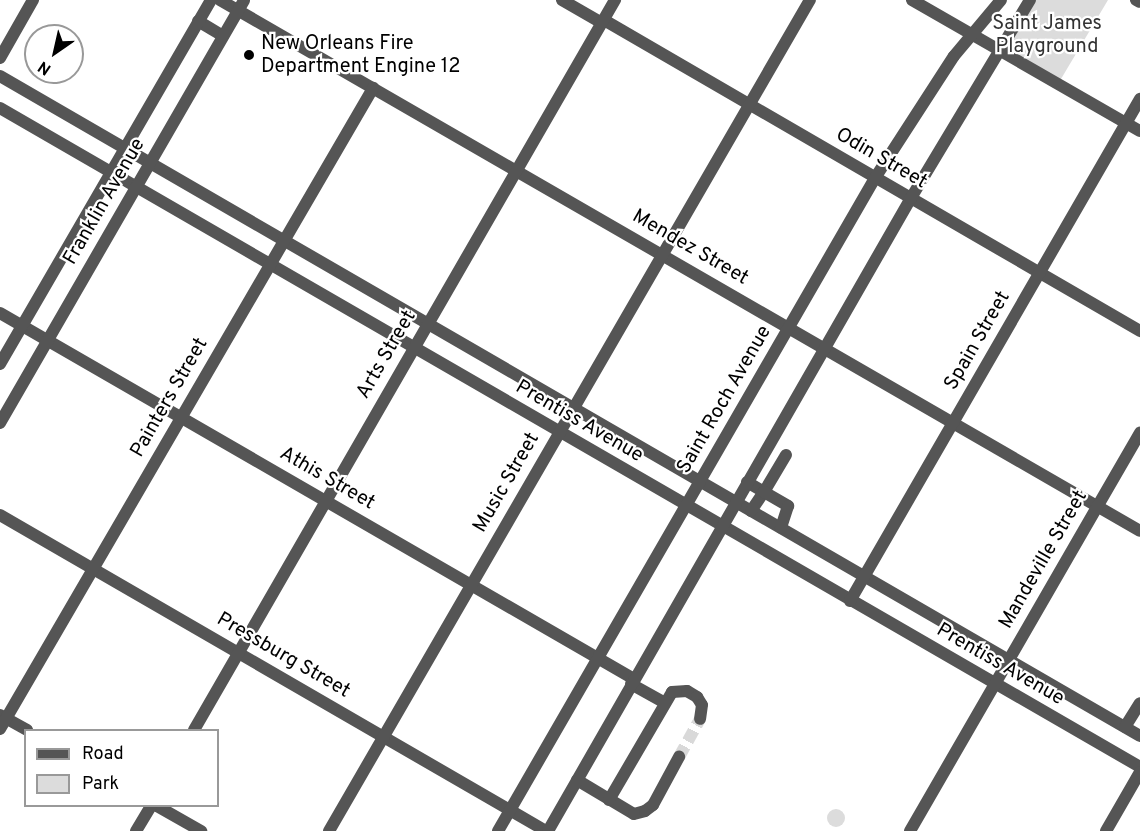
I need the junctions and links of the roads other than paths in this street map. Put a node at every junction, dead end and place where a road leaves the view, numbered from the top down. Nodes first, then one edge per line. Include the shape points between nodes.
1 (33, 0) edge
2 (211, 0) edge
3 (220, 0) edge
4 (562, 0) edge
5 (615, 0) edge
6 (810, 0) edge
7 (912, 0) edge
8 (1001, 0) edge
9 (1030, 0) edge
10 (1136, 0) edge
11 (1140, 2) edge
12 (241, 5) edge
13 (198, 21) junction
14 (603, 22) junction
15 (971, 35) junction
16 (224, 36) junction
17 (997, 49) junction
18 (0, 58) edge
19 (0, 76) edge
20 (373, 88) junction
21 (1140, 99) edge
22 (749, 105) junction
23 (0, 108) edge
24 (1126, 123) junction
25 (1140, 131) edge
26 (125, 148) junction
27 (150, 163) junction
28 (516, 170) junction
29 (111, 172) junction
30 (875, 178) junction
31 (136, 187) junction
32 (910, 198) junction
33 (285, 240) junction
34 (663, 255) junction
35 (271, 264) junction
36 (1040, 273) junction
37 (0, 313) edge
38 (428, 324) junction
39 (22, 326) junction
40 (789, 329) junction
41 (1140, 331) edge
42 (48, 340) junction
43 (414, 348) junction
44 (824, 348) junction
45 (0, 364) edge
46 (572, 408) junction
47 (181, 418) junction
48 (0, 423) edge
49 (953, 423) junction
50 (559, 432) junction
51 (1140, 434) edge
52 (786, 455) dead end
53 (756, 467) junction
54 (773, 478) junction
55 (700, 481) junction
56 (747, 482) junction
57 (764, 492) junction
58 (326, 501) junction
59 (735, 502) junction
60 (686, 506) junction
61 (1097, 506) junction
62 (751, 511) junction
63 (0, 515) edge
64 (721, 526) junction
65 (781, 528) junction
66 (1140, 531) edge
67 (93, 569) junction
68 (864, 576) junction
69 (471, 585) junction
70 (849, 601) junction
71 (238, 653) junction
72 (598, 658) junction
73 (1008, 660) junction
74 (632, 681) junction
75 (994, 684) junction
76 (664, 702) junction
77 (1140, 703) edge
78 (700, 719) dead end
79 (2, 721) edge
80 (1125, 727) junction
81 (24, 729) edge
82 (195, 729) edge
83 (383, 736) junction
84 (1140, 736) edge
85 (679, 757) tunnel mouth
86 (1140, 767) edge
87 (1140, 772) edge
88 (577, 780) junction
89 (609, 800) junction
90 (150, 807) edge
91 (159, 807) edge
92 (510, 810) junction
93 (136, 831) edge
94 (201, 831) edge
95 (328, 831) edge
96 (498, 831) edge
97 (547, 831) edge
98 (910, 831) edge
99 (1106, 831) edge

1 - 18 street
2 - 13 street, Franklin Avenue
3 - 12 street, Mendez Street
4 - 14 street, Odin Street
5 - 14 street, Arts Street
6 - 22 street, Music Street
7 - 15 street
8 - 15 street, Saint Roch Avenue
9 - 17 street
10 - 11 street
12 - 16 street, Franklin Avenue
12 - 20 street, Mendez Street
13 - 16 street
13 - 26 street, Franklin Avenue
14 - 22 street, Odin Street
14 - 28 street, Arts Street
15 - 17 street
15 - 30 street, Saint Roch Avenue via 929,91
16 - 27 street, Franklin Avenue
17 - 24 street
17 - 32 street
19 - 26 street, Prentiss Avenue
20 - 28 street, Mendez Street
20 - 33 street, Painters Street
21 - 24 street, Spain Street
22 - 30 street, Odin Street
22 - 34 street, Music Street
23 - 29 street, Prentiss Avenue
24 - 25 street
24 - 36 street, Spain Street
26 - 27 street, Prentiss Avenue
26 - 29 street, Franklin Avenue
27 - 31 street, Franklin Avenue
27 - 33 street, Prentiss Avenue
28 - 34 street, Mendez Street
28 - 38 street, Arts Street
29 - 31 street, Prentiss Avenue
29 - 39 street, Franklin Avenue
30 - 32 street, Odin Street
30 - 40 street, Saint Roch Avenue
31 - 35 street, Prentiss Avenue
31 - 42 street, Franklin Avenue
32 - 36 street, Odin Street
32 - 44 street
33 - 35 street, Painters Street
33 - 38 street, Prentiss Avenue
34 - 40 street, Mendez Street
34 - 46 street, Music Street
35 - 43 street, Prentiss Avenue
35 - 47 street, Painters Street
36 - 41 street, Odin Street
36 - 49 street, Spain Street
37 - 39 street, Athis Street
38 - 43 street, Arts Street
38 - 46 street, Prentiss Avenue
39 - 42 street, Athis Street
39 - 45 street, Franklin Avenue
40 - 44 street, Mendez Street
40 - 55 street, Saint Roch Avenue
42 - 47 street, Athis Street
42 - 48 street, Franklin Avenue
43 - 50 street, Prentiss Avenue
43 - 58 street, Arts Street
44 - 49 street, Mendez Street
44 - 53 street
46 - 50 street, Music Street
46 - 55 street, Prentiss Avenue
47 - 58 street, Athis Street
47 - 67 street, Painters Street
49 - 61 street, Mendez Street
49 - 68 street, Spain Street
50 - 60 street, Prentiss Avenue
50 - 69 street, Music Street
51 - 61 street, Mandeville Street
52 - 54 street
53 - 54 street
53 - 56 street
54 - 57 street
55 - 59 street, Prentiss Avenue
55 - 60 street, Saint Roch Avenue
56 - 57 street
56 - 59 street
57 - 62 street
57 - 65 street via 788,506
58 - 69 street, Athis Street
58 - 71 street, Arts Street
59 - 62 street, Prentiss Avenue
59 - 64 street
60 - 64 street, Prentiss Avenue
60 - 72 street, Saint Roch Avenue
61 - 66 street, Mendez Street
61 - 73 street, Mandeville Street
62 - 65 street, Prentiss Avenue
63 - 67 street, Pressburg Street
64 - 70 street, Prentiss Avenue
64 - 74 street
65 - 68 street, Prentiss Avenue
67 - 71 street, Pressburg Street
67 - 79 street, Painters Street
68 - 70 street, Spain Street
68 - 73 street, Prentiss Avenue
69 - 72 street, Athis Street
69 - 83 street, Music Street
70 - 75 street, Prentiss Avenue
71 - 82 street, Arts Street
71 - 83 street, Pressburg Street
72 - 74 street, Athis Street
72 - 92 street, Saint Roch Avenue
73 - 75 street, Mandeville Street
73 - 80 street, Prentiss Avenue
74 - 76 street, Athis Street
74 - 88 street
75 - 86 street, Prentiss Avenue
75 - 98 street, Mandeville Street
76 - 78 street via 672,692 687,691 702,705
76 - 89 street
77 - 80 street
79 - 81 street
80 - 84 street, Prentiss Avenue
83 - 92 street, Pressburg Street
83 - 95 street, Music Street
85 - 89 street via 653,805 645,811 634,814
87 - 99 street
88 - 89 street
88 - 97 street
90 - 93 street
91 - 94 street
92 - 96 street, Saint Roch Avenue
92 - 97 street, Pressburg Street

